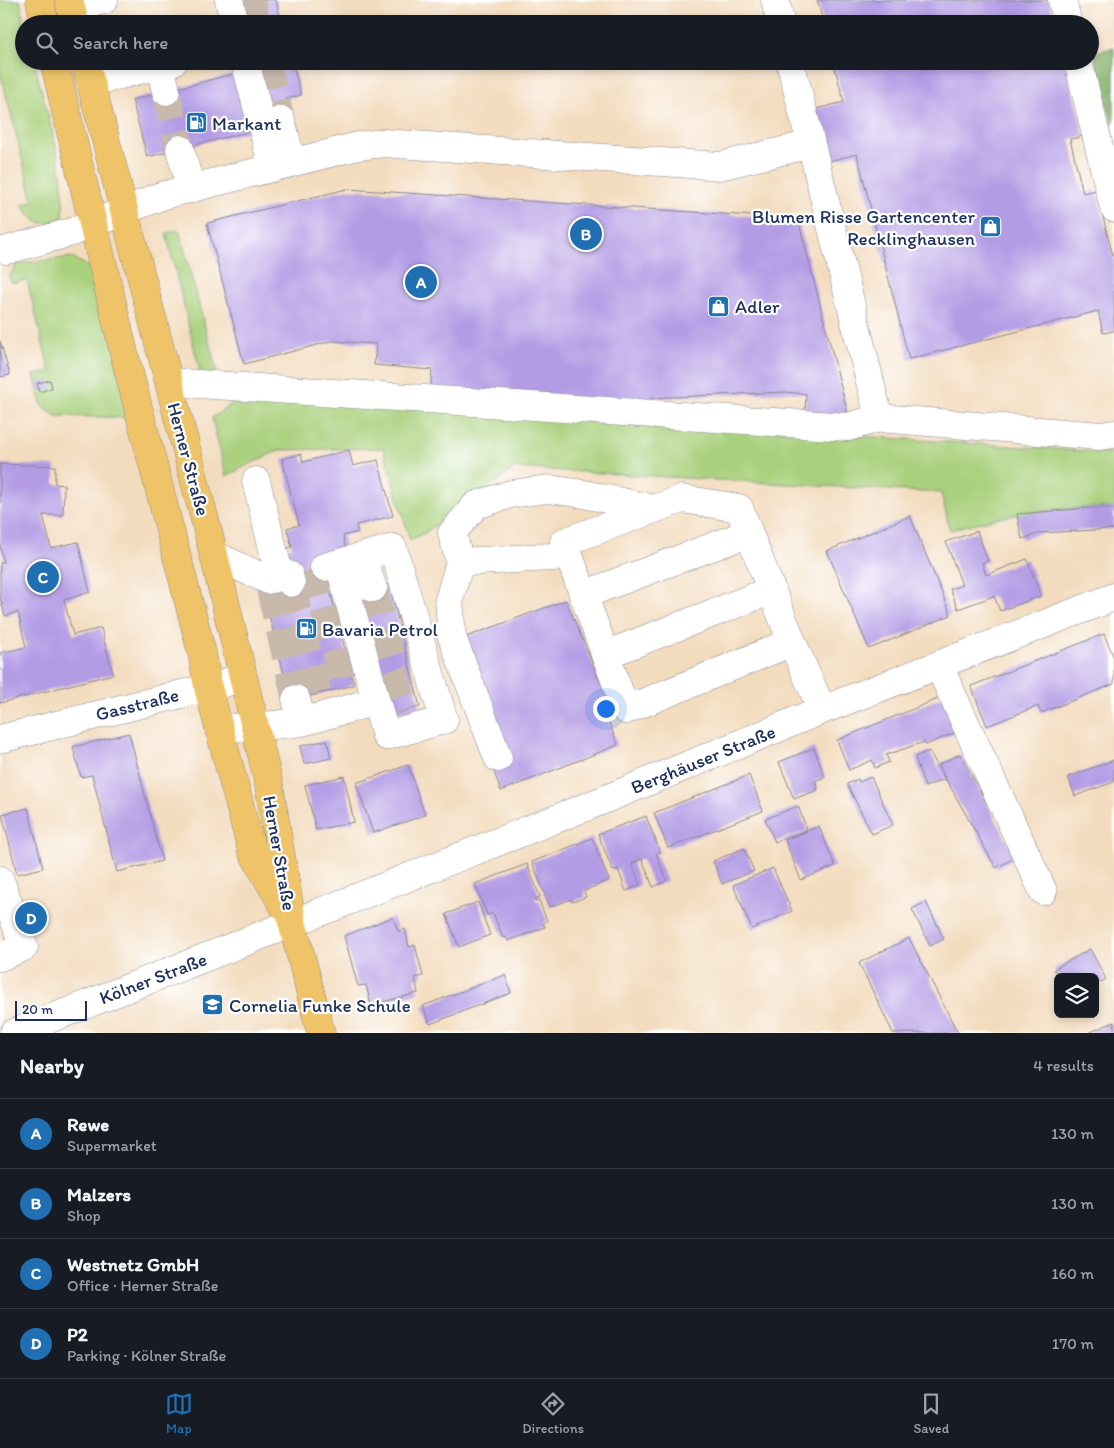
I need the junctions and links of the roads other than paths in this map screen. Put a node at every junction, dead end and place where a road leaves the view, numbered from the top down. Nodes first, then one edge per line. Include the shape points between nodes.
1 (40, 0) edge
2 (104, 0) edge
3 (229, 0) edge
4 (775, 0) edge
5 (1062, 0) edge
6 (72, 10) edge
7 (43, 15) edge
8 (233, 15) edge
9 (779, 15) edge
10 (1066, 15) edge
11 (56, 70) edge
12 (141, 70) edge
13 (167, 70) edge
14 (248, 70) edge
15 (792, 70) edge
16 (1080, 70) edge
17 (88, 72) edge
18 (166, 91) tunnel mouth
19 (281, 120) tunnel mouth
20 (811, 144) junction
21 (180, 149) tunnel mouth
22 (282, 166) junction
23 (191, 188) junction
24 (1114, 208) edge
25 (123, 210) junction
26 (92, 224) junction
27 (7, 250) dead end
28 (169, 382) junction
29 (879, 418) junction
30 (1114, 434) edge
31 (256, 480) dead end
32 (654, 509) junction
33 (749, 533) junction
34 (214, 555) junction
35 (569, 556) junction
36 (342, 562) junction
37 (460, 562) junction
38 (373, 588) tunnel mouth
39 (772, 590) junction
40 (583, 595) junction
41 (1114, 596) edge
42 (792, 642) junction
43 (605, 655) junction
44 (939, 666) junction
45 (243, 676) junction
46 (208, 687) junction
47 (376, 701) junction
48 (822, 710) junction
49 (219, 728) junction
50 (255, 728) junction
51 (0, 739) edge
52 (498, 758) dead end
53 (0, 880) edge
54 (1043, 891) dead end
55 (292, 922) junction
56 (0, 956) edge
57 (14, 1033) edge
58 (321, 1033) edge

1 - 7 main road
2 - 6 street
3 - 8 street
4 - 9 street
5 - 10 street
11 - 26 main road, Herner Straße
12 - 17 street via 126,74
13 - 18 street
14 - 22 street
15 - 20 street
16 - 24 street
17 - 25 main road, Herner Straße
19 - 22 street
20 - 22 street via 720,166 383,143 358,146
20 - 29 street
21 - 23 street
22 - 23 street
23 - 25 street
25 - 26 street
25 - 28 main road, Herner Straße
26 - 27 street
26 - 46 main road, Herner Straße
28 - 29 street via 848,427
28 - 34 main road, Herner Straße
29 - 30 street via 1100,436
31 - 34 street via 278,583
32 - 33 street via 682,499 739,508
32 - 35 street via 564,542
32 - 37 street via 548,489 512,494 476,505 452,533
33 - 39 street
33 - 40 street
34 - 45 main road, Herner Straße
35 - 37 street
35 - 40 street
36 - 38 street
36 - 47 street
36 - 47 street via 393,548 444,720 407,720 386,736
37 - 52 street via 449,600 452,637
39 - 42 street
39 - 43 street
40 - 43 street
41 - 44 street, Berghäuser Straße
42 - 43 street via 626,710
42 - 48 street
44 - 48 street, Berghäuser Straße
44 - 54 street
45 - 46 street, Gasstraße
45 - 50 main road, Herner Straße
46 - 49 main road, Herner Straße
46 - 51 street, Gasstraße
47 - 50 street via 348,698
48 - 55 street, Berghäuser Straße via 601,802
49 - 50 street
49 - 55 main road, Herner Straße via 252,851
50 - 55 main road, Herner Straße via 269,785
53 - 56 street via 24,947
55 - 57 street, Kölner Straße
55 - 58 main road

